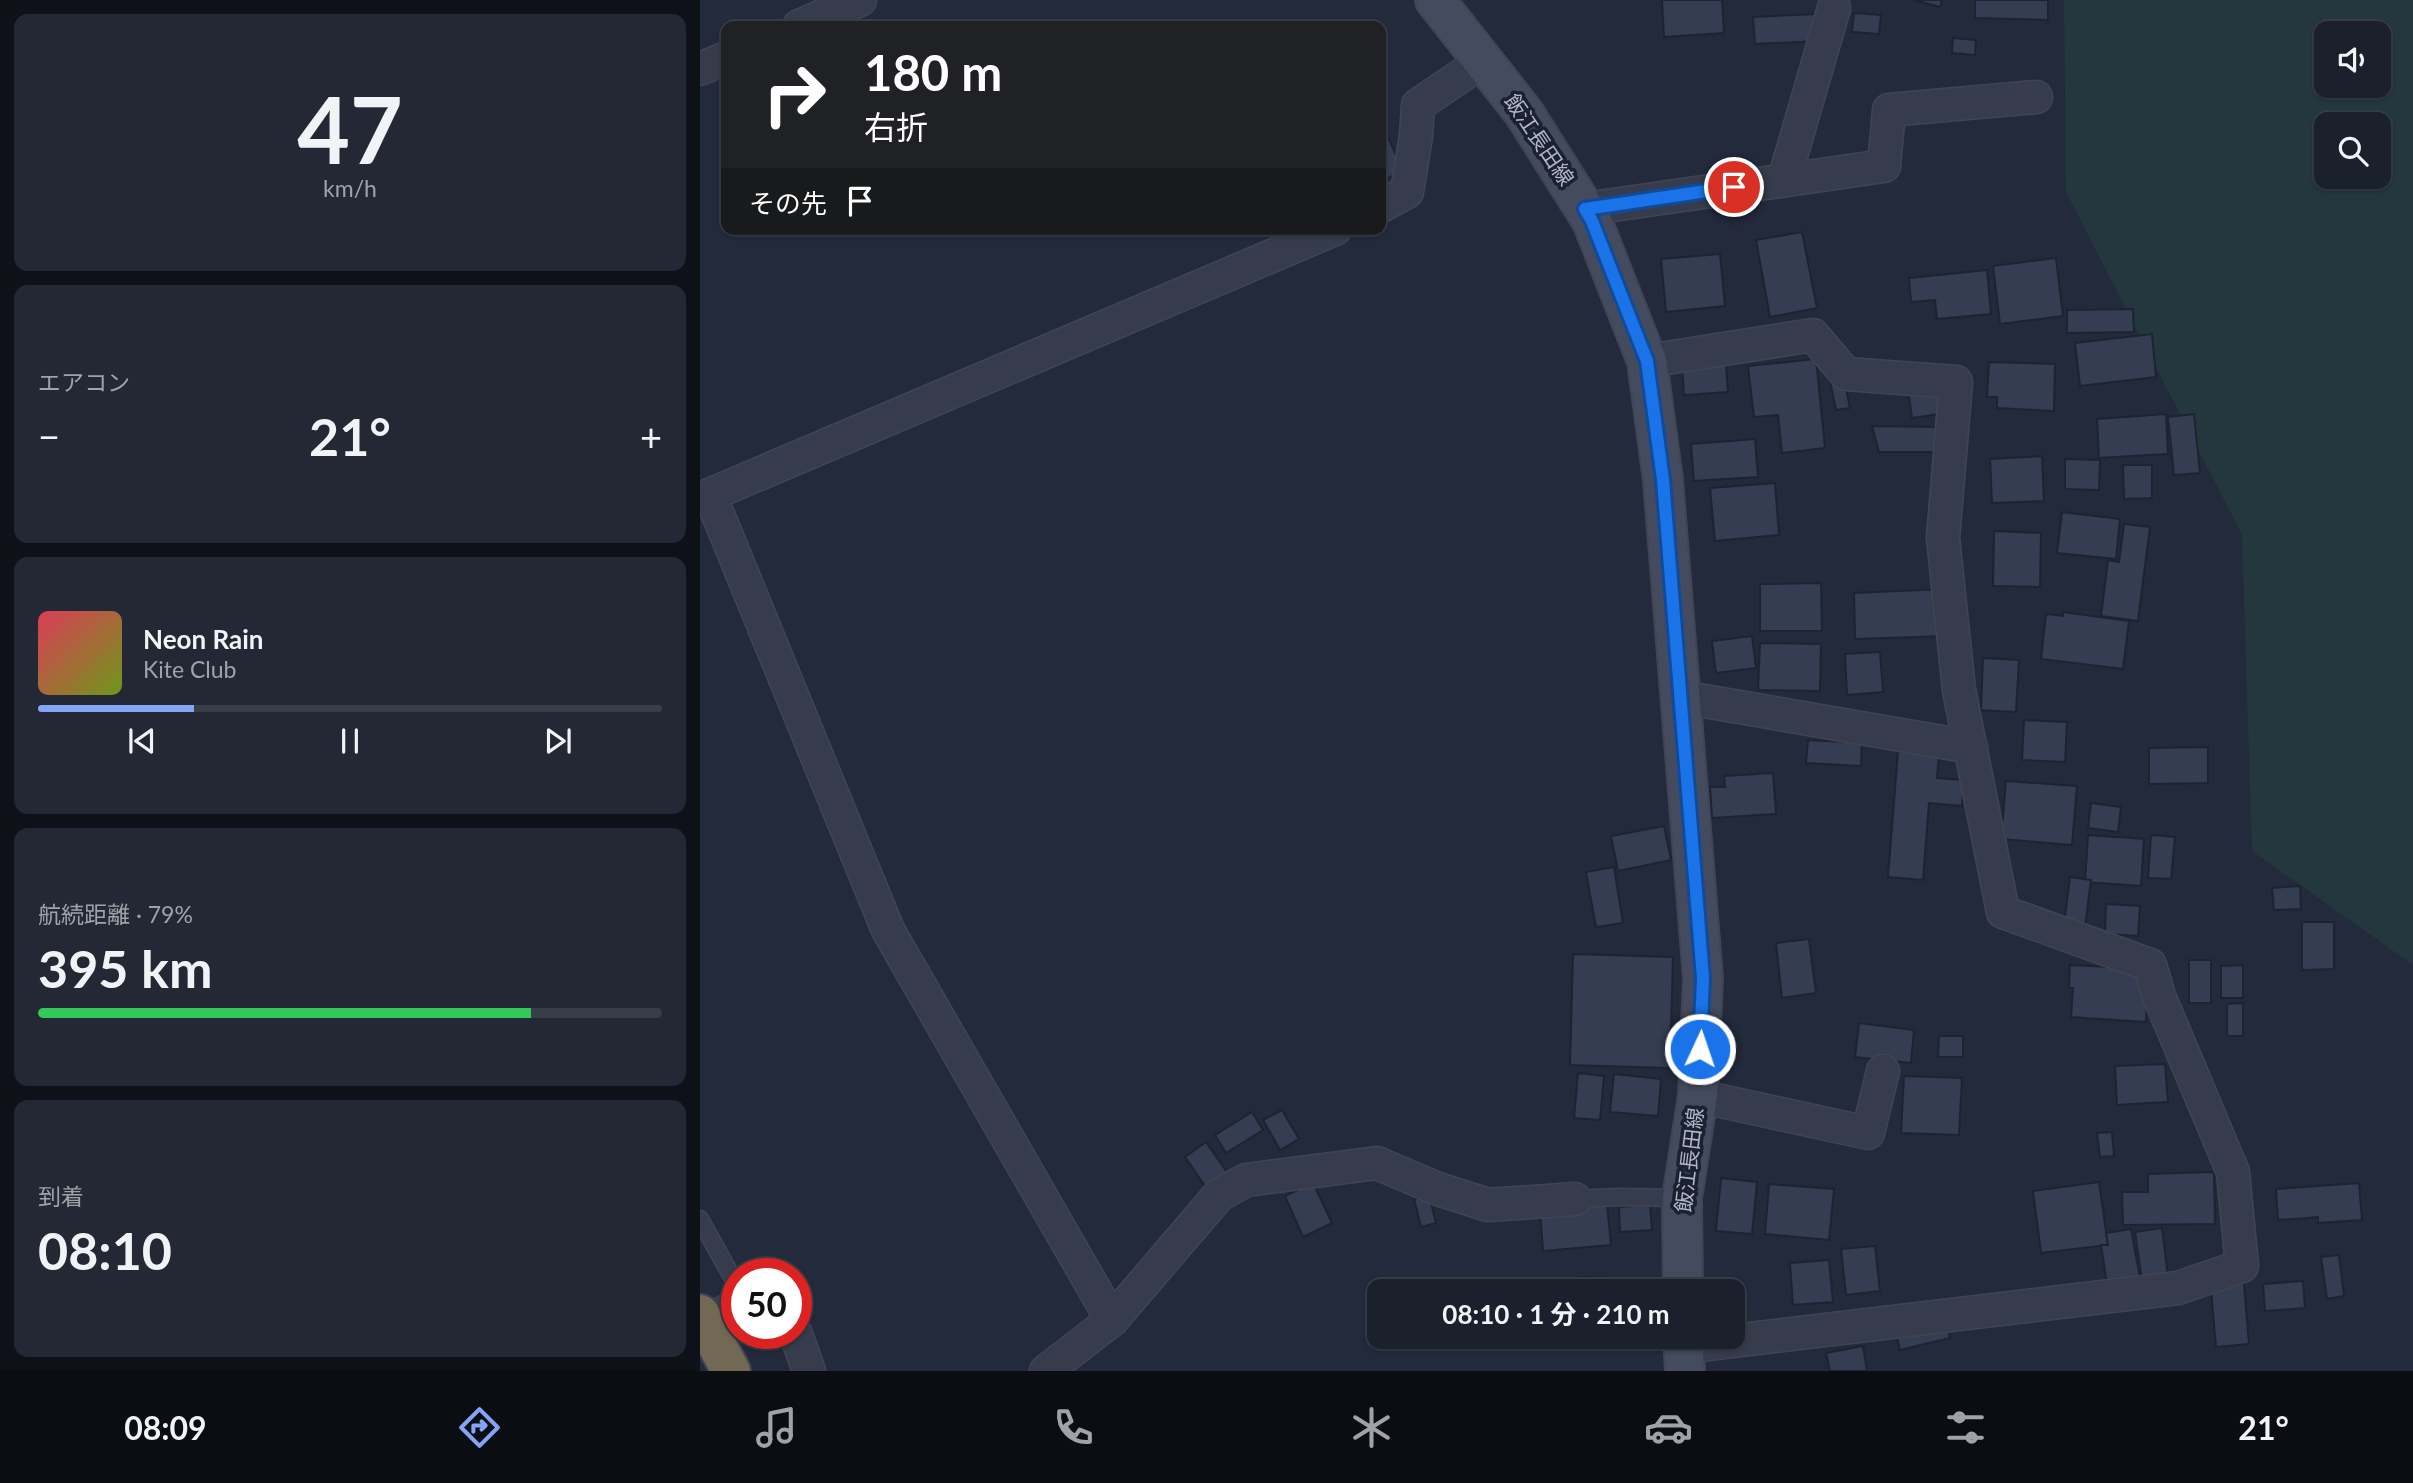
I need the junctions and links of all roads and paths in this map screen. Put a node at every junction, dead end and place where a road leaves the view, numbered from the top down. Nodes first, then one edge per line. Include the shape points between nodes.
1 (860, 0) edge
2 (1439, 2) edge
3 (1834, 8) dead end
4 (811, 21) edge
5 (721, 60) edge
6 (1483, 61) junction
7 (700, 69) edge
8 (2036, 97) dead end
9 (1784, 180) junction
10 (1386, 203) edge
11 (1585, 209) junction
12 (1321, 235) edge
13 (1647, 361) junction
14 (705, 497) edge
15 (1681, 698) junction
16 (1971, 747) junction
17 (1883, 1071) dead end
18 (1698, 1096) junction
19 (1682, 1198) junction
20 (1575, 1199) joint
21 (700, 1219) edge
22 (722, 1258) edge
23 (1683, 1279) edge
24 (700, 1314) edge
25 (1112, 1320) junction
26 (801, 1349) edge
27 (1684, 1352) edge
28 (731, 1371) edge
29 (809, 1371) edge
30 (1046, 1371) edge

1 - 4 street
2 - 6 main road, 飯江長田線
3 - 9 street
5 - 7 street
6 - 10 street via 1418,105 1407,192
6 - 11 main road, 飯江長田線 via 1524,113
8 - 9 street via 1889,110 1884,166
9 - 11 street
11 - 13 main road, 飯江長田線
12 - 14 street
13 - 15 main road, 飯江長田線 via 1663,480
13 - 16 street via 1813,335 1846,374 1956,382 1943,538 1959,690
14 - 25 street via 888,930
15 - 16 street
15 - 18 main road, 飯江長田線 via 1703,978
16 - 27 street via 2003,912 2150,965 2233,1171 2242,1266 2178,1288
17 - 18 street via 1868,1133
18 - 19 main road, 飯江長田線
19 - 20 lane
19 - 23 main road, 飯江長田線
20 - 25 street via 1488,1205 1377,1163 1246,1180 1219,1195
21 - 22 lane
24 - 28 highway
25 - 30 street
26 - 29 street

